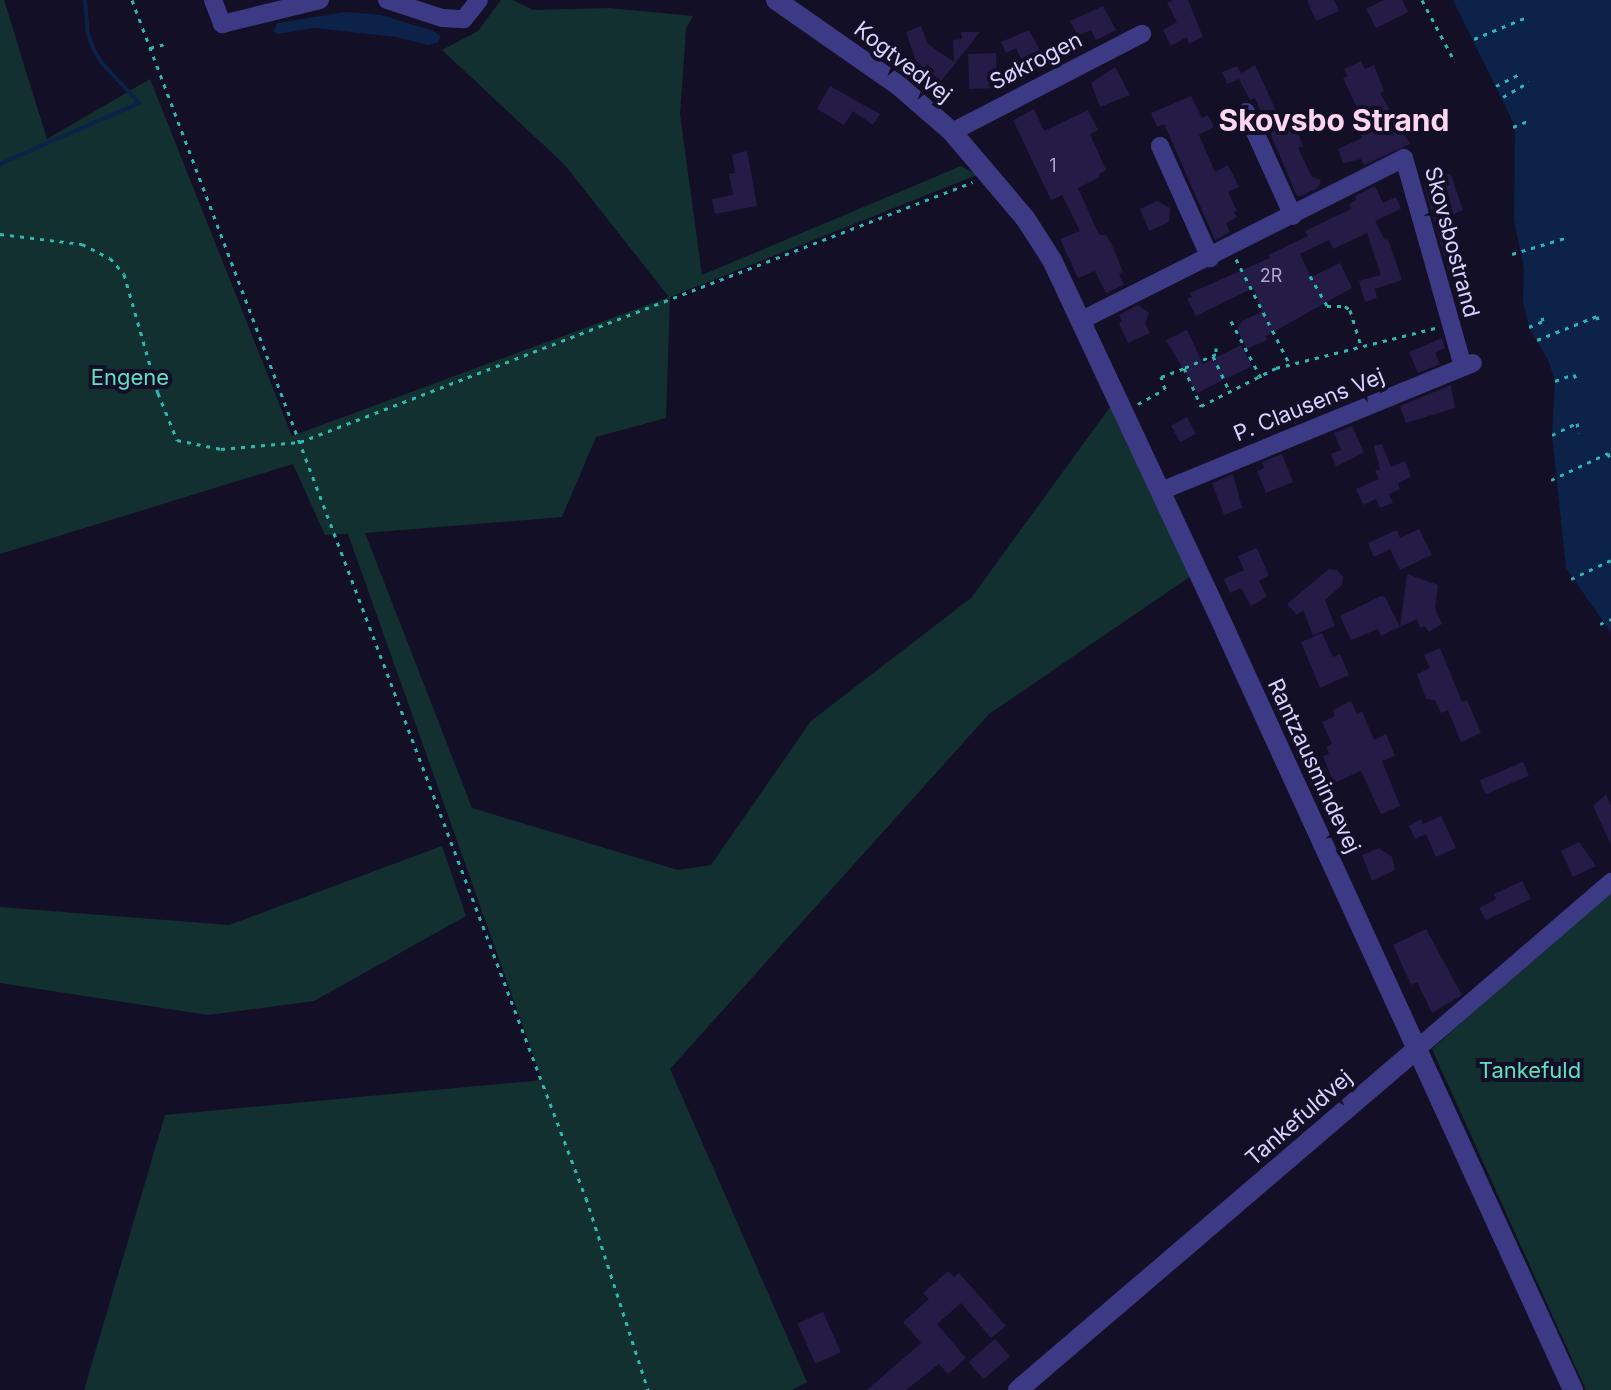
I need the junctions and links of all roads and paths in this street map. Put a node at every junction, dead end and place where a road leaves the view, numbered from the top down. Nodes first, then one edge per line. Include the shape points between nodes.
1 (132, 0) edge
2 (213, 0) edge
3 (320, 0) edge
4 (387, 0) edge
5 (479, 0) edge
6 (776, 0) edge
7 (1422, 0) edge
8 (1527, 17) dead end
9 (1142, 34) dead end
10 (1474, 39) dead end
11 (165, 44) dead end
12 (150, 48) junction
13 (1455, 62) dead end
14 (1521, 73) dead end
15 (1529, 82) dead end
16 (1496, 86) dead end
17 (1503, 97) dead end
18 (1246, 112) dead end
19 (1528, 121) dead end
20 (1513, 127) dead end
21 (952, 132) junction
22 (1160, 146) dead end
23 (990, 175) junction
24 (1293, 216) junction
25 (0, 234) edge
26 (1565, 238) dead end
27 (1230, 248) junction
28 (1512, 254) dead end
29 (1210, 258) junction
30 (1310, 276) dead end
31 (1542, 317) dead end
32 (1082, 320) junction
33 (1598, 320) dead end
34 (1231, 321) dead end
35 (1450, 325) junction
36 (1529, 327) dead end
37 (1537, 340) dead end
38 (1361, 347) junction
39 (1216, 348) dead end
40 (1212, 355) junction
41 (1290, 365) junction
42 (1469, 365) joint
43 (1184, 368) junction
44 (1261, 378) junction
45 (1576, 379) dead end
46 (1555, 381) dead end
47 (1230, 392) junction
48 (1124, 411) junction
49 (1579, 433) dead end
50 (1552, 435) dead end
51 (300, 442) junction
52 (1610, 459) edge
53 (1551, 480) dead end
54 (1161, 491) junction
55 (1611, 560) edge
56 (1571, 579) dead end
57 (1611, 619) edge
58 (1600, 624) dead end
59 (1611, 882) edge
60 (1418, 1048) junction
61 (648, 1390) edge
62 (1018, 1390) edge
63 (1573, 1390) edge

1 - 12 path
2 - 3 street via 222,24
4 - 5 street via 442,18 464,19
6 - 21 street, Kogtvedvej via 898,85
7 - 13 path
8 - 10 path
9 - 21 street, Søkrogen
11 - 12 path
12 - 51 path
14 - 16 path
15 - 17 path
18 - 24 street
19 - 20 path
21 - 23 street, Kogtvedvej
22 - 29 street
23 - 32 street, Rantzausmindevej via 1052,260
23 - 51 path
24 - 27 street, Skovsbostrand
24 - 35 street, Skovsbostrand via 1404,158
25 - 51 path via 82,244 110,258 124,274 177,440 221,449
26 - 28 path
27 - 29 street, Skovsbostrand
27 - 41 path
29 - 32 street, Skovsbostrand
30 - 38 path via 1327,306 1350,310
31 - 36 path
32 - 48 street, Rantzausmindevej
33 - 37 path via 1597,316
34 - 44 path
35 - 38 path
35 - 42 street, Skovsbostrand
38 - 41 path
39 - 40 path
40 - 43 path
40 - 47 path
41 - 44 path
42 - 54 street, P. Clausens Vej
43 - 47 path via 1201,406
43 - 48 path via 1161,377 1165,389
44 - 47 path
45 - 46 path via 1574,374
48 - 54 street, Rantzausmindevej
49 - 50 path via 1577,423
51 - 61 path via 586,1198
52 - 53 path via 1608,453
54 - 60 street, Rantzausmindevej
55 - 56 path
57 - 58 path
59 - 60 street, Tankefuldvej
60 - 62 street, Tankefuldvej
60 - 63 street, Rantzausmindevej

